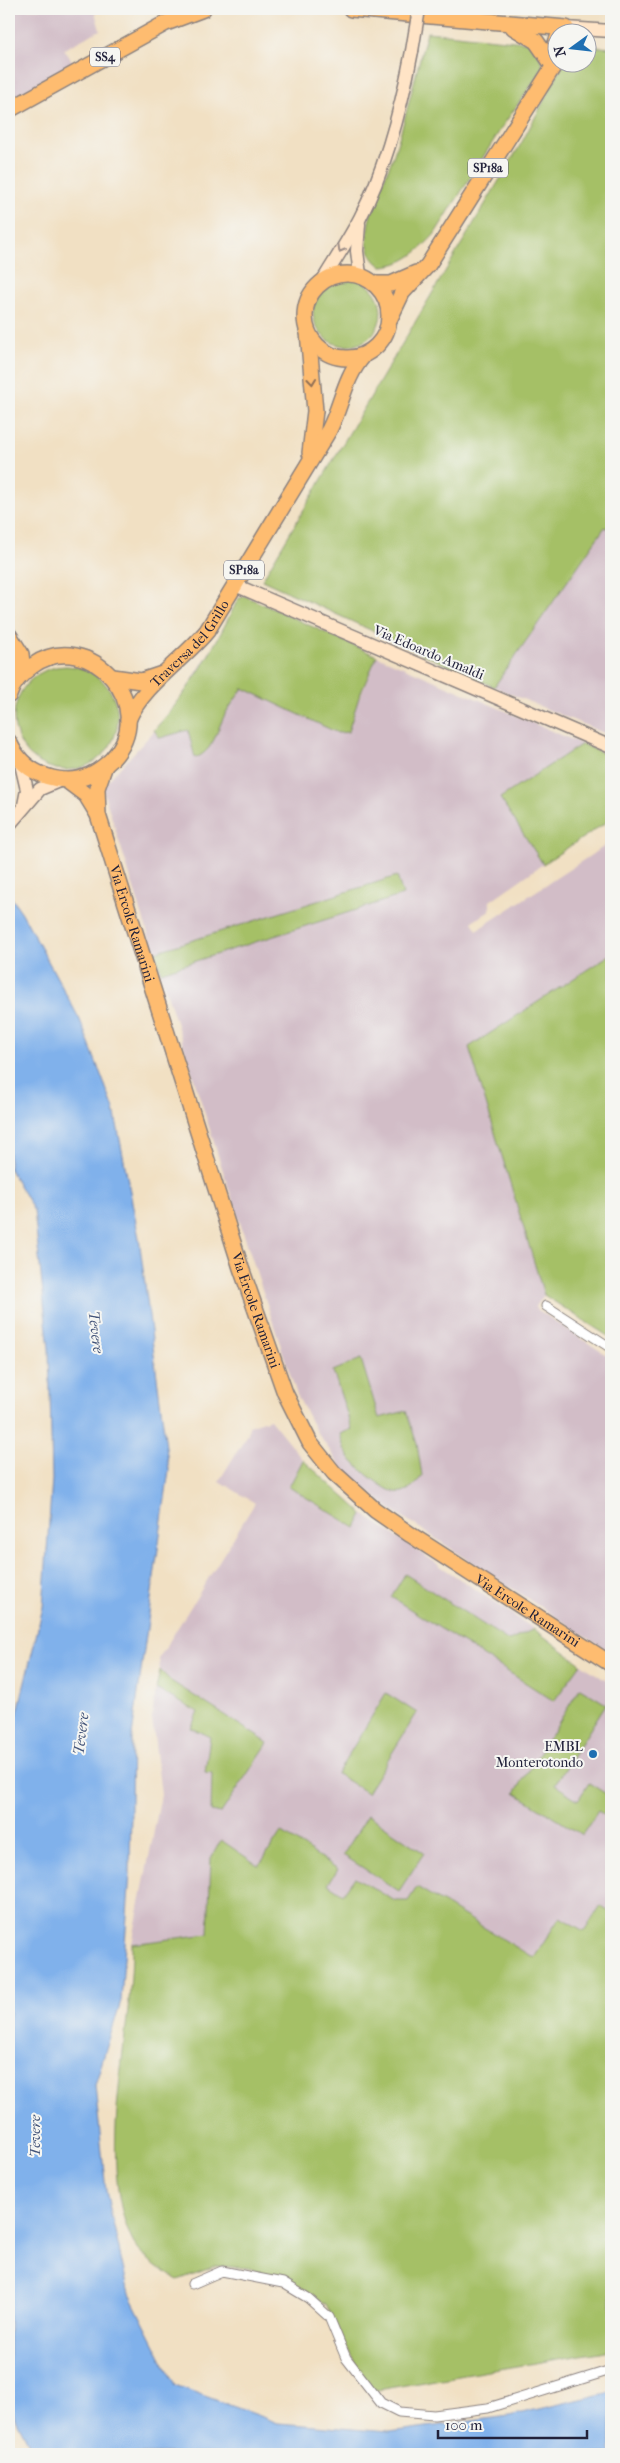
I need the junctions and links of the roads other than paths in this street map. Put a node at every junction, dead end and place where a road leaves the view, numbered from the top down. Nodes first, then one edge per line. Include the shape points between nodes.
1 (203, 9) edge
2 (351, 9) edge
3 (419, 9) edge
4 (505, 23) junction
5 (548, 30) edge
6 (611, 31) edge
7 (598, 32) edge
8 (548, 57) edge
9 (548, 70) edge
10 (9, 110) edge
11 (360, 217) junction
12 (428, 265) junction
13 (360, 275) junction
14 (323, 280) junction
15 (376, 284) junction
16 (390, 318) junction
17 (308, 332) junction
18 (363, 356) junction
19 (308, 462) junction
20 (235, 585) junction
21 (9, 635) edge
22 (170, 669) junction
23 (23, 673) junction
24 (113, 677) junction
25 (9, 694) edge
26 (128, 720) junction
27 (9, 742) edge
28 (611, 748) edge
29 (20, 760) junction
30 (104, 768) junction
31 (63, 780) junction
32 (23, 807) junction
33 (98, 815) junction
34 (9, 825) edge
35 (546, 1306) dead end
36 (611, 1348) edge
37 (611, 1664) edge
38 (192, 2284) dead end
39 (611, 2370) edge

1 - 10 main road, SS4 via 166,23
2 - 4 main road
3 - 11 main road, bridge via 394,127
4 - 5 main road
4 - 8 main road via 536,40
6 - 7 main road
9 - 12 main road, SP18a
11 - 13 main road via 357,251
11 -> 14 main road
12 - 15 main road, SP18a via 398,282
12 - 16 main road, SP18a via 407,286
13 - 14 main road via 347,273
13 - 15 main road
14 - 17 main road via 306,304
15 - 16 main road via 389,306
16 - 18 main road via 382,341
17 - 18 main road via 325,352 337,357
17 -> 19 main road, Traversa del Grillo / SP18a via 315,411
18 - 19 main road, Traversa del Grillo / SP18a via 346,382 333,422
19 - 20 main road, Traversa del Grillo / SP18a
20 - 22 main road, Traversa del Grillo / SP18a via 207,631
20 - 28 main road, Via Edoardo Amaldi
21 - 23 main road via 21,654
22 - 24 main road via 141,681
22 - 26 main road, Traversa del Grillo / SP18a via 147,692
23 - 24 main road, Traversa del Grillo / SP18a via 37,662 54,656 71,656 88,660
23 - 25 main road, Traversa del Grillo / SP18a
24 - 26 main road, Traversa del Grillo / SP18a via 123,693
26 - 30 main road, Traversa del Grillo / SP18a via 118,753
27 - 29 main road, Traversa del Grillo / SP18a
29 - 31 main road, Traversa del Grillo / SP18a via 34,772
29 - 32 main road via 27,790
30 - 31 main road, Traversa del Grillo / SP18a via 85,778
30 - 33 main road, Via Ercole Ramarini via 97,788
31 - 32 main road, Traversa del Grillo / SP18a via 40,789
31 - 33 main road, Via Ercole Ramarini via 86,795
32 - 34 main road, Traversa del Grillo / SP18a
33 - 37 main road, Via Ercole Ramarini via 241,1268 285,1393 310,1443 334,1473 375,1510
35 - 36 street
38 - 39 street via 222,2271 284,2283 329,2317 346,2358 381,2403 399,2412 434,2415 488,2408

